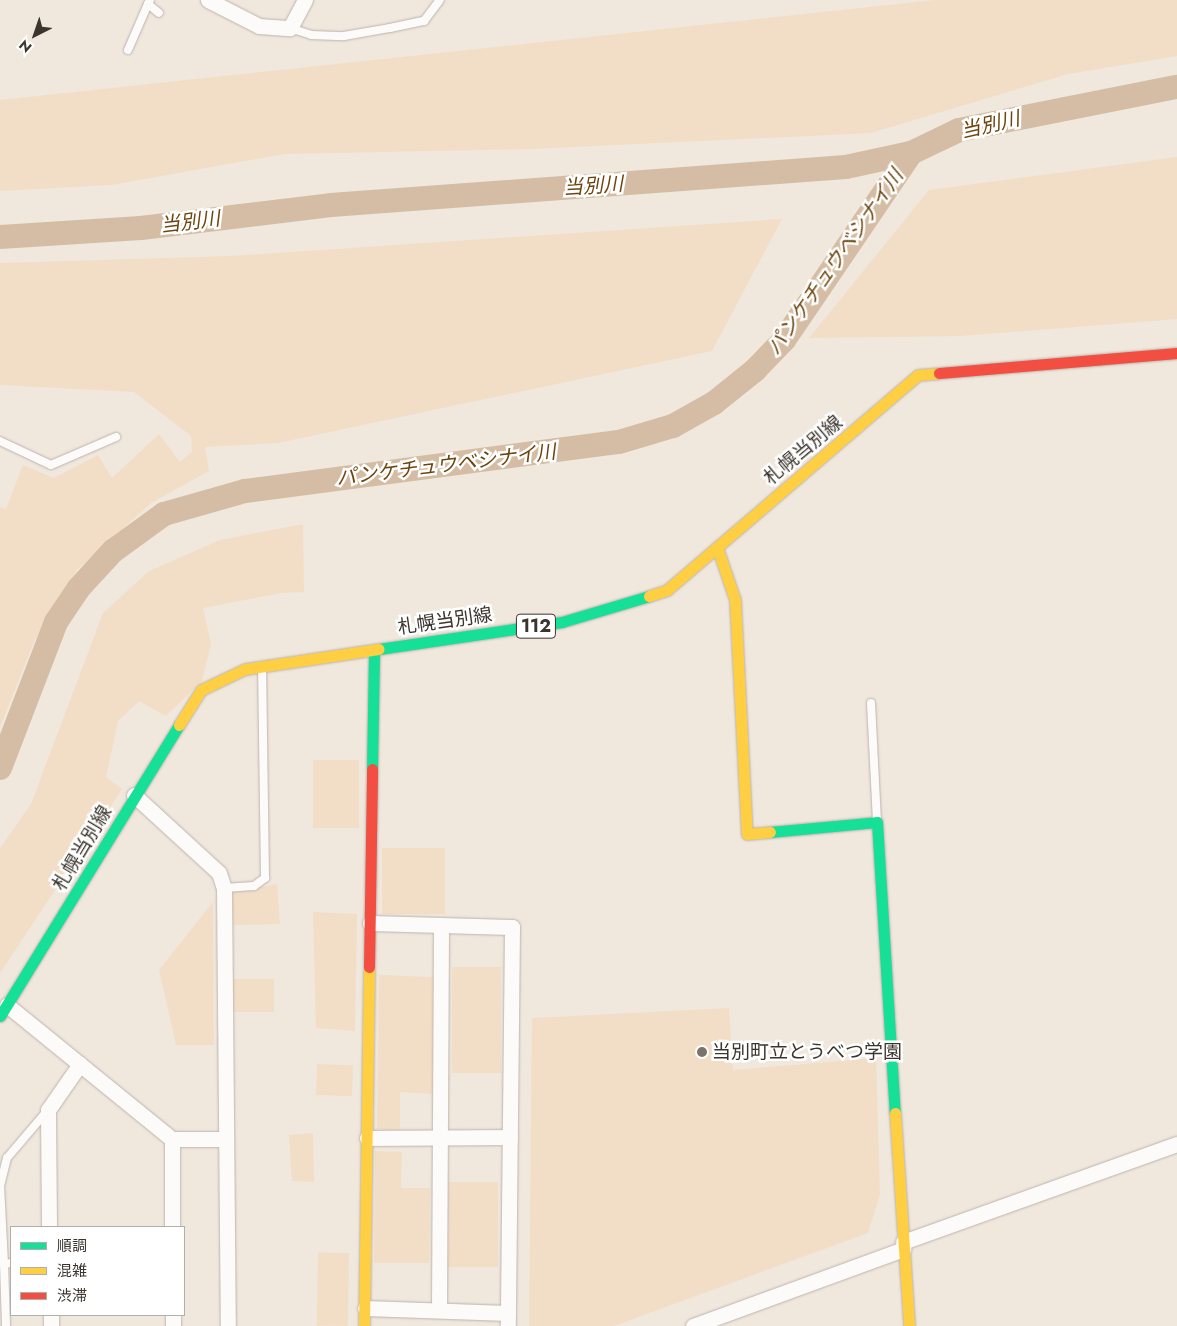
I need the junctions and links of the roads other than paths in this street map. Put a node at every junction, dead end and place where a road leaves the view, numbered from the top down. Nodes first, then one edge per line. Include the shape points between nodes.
1 (208, 0) edge
2 (305, 0) edge
3 (440, 0) edge
4 (149, 2) edge
5 (159, 13) dead end
6 (290, 28) junction
7 (128, 50) dead end
8 (1177, 353) edge
9 (116, 436) dead end
10 (0, 441) edge
11 (717, 547) junction
12 (374, 650) junction
13 (262, 666) junction
14 (870, 703) dead end
15 (134, 795) junction
16 (877, 822) junction
17 (224, 888) junction
18 (370, 922) junction
19 (441, 925) junction
20 (4, 1010) edge
21 (80, 1064) junction
22 (48, 1110) junction
23 (510, 1137) junction
24 (172, 1138) junction
25 (367, 1138) junction
26 (440, 1139) junction
27 (224, 1140) junction
28 (1177, 1144) edge
29 (49, 1226) edge
30 (172, 1226) edge
31 (903, 1245) junction
32 (8, 1263) edge
33 (365, 1308) junction
34 (439, 1309) junction
35 (508, 1319) edge
36 (6, 1326) edge
37 (228, 1326) edge
38 (364, 1326) edge
39 (693, 1326) edge
40 (909, 1326) edge

1 - 6 street via 259,26
2 - 6 street
3 - 6 lane via 424,21 390,28 336,36 311,35
4 - 5 lane
4 - 7 lane
8 - 11 street, 札幌当別線 / 112 via 918,374
9 - 10 lane via 52,464
11 - 12 street, 札幌当別線 / 112 via 667,590 562,622
11 - 16 street via 736,600 747,834
12 - 13 street, 札幌当別線 / 112
12 - 18 street
13 - 15 street, 札幌当別線 / 112 via 245,668 201,690
13 - 17 lane via 265,878 254,886
14 - 16 lane
15 - 17 street via 219,873
15 - 20 street, 札幌当別線 / 112
16 - 31 street
17 - 27 street
18 - 19 street
18 - 25 street
19 - 23 street via 512,927
19 - 26 street
20 - 21 street
21 - 22 street
21 - 24 street
22 - 29 street
22 - 32 lane via 7,1158 0,1186
23 - 26 street
23 - 35 street
24 - 27 street
24 - 30 street
25 - 26 street
25 - 33 street
26 - 34 street
27 - 37 street
28 - 31 street
31 - 39 street
31 - 40 street
32 - 36 lane
33 - 34 street
33 - 38 street
34 - 35 street

